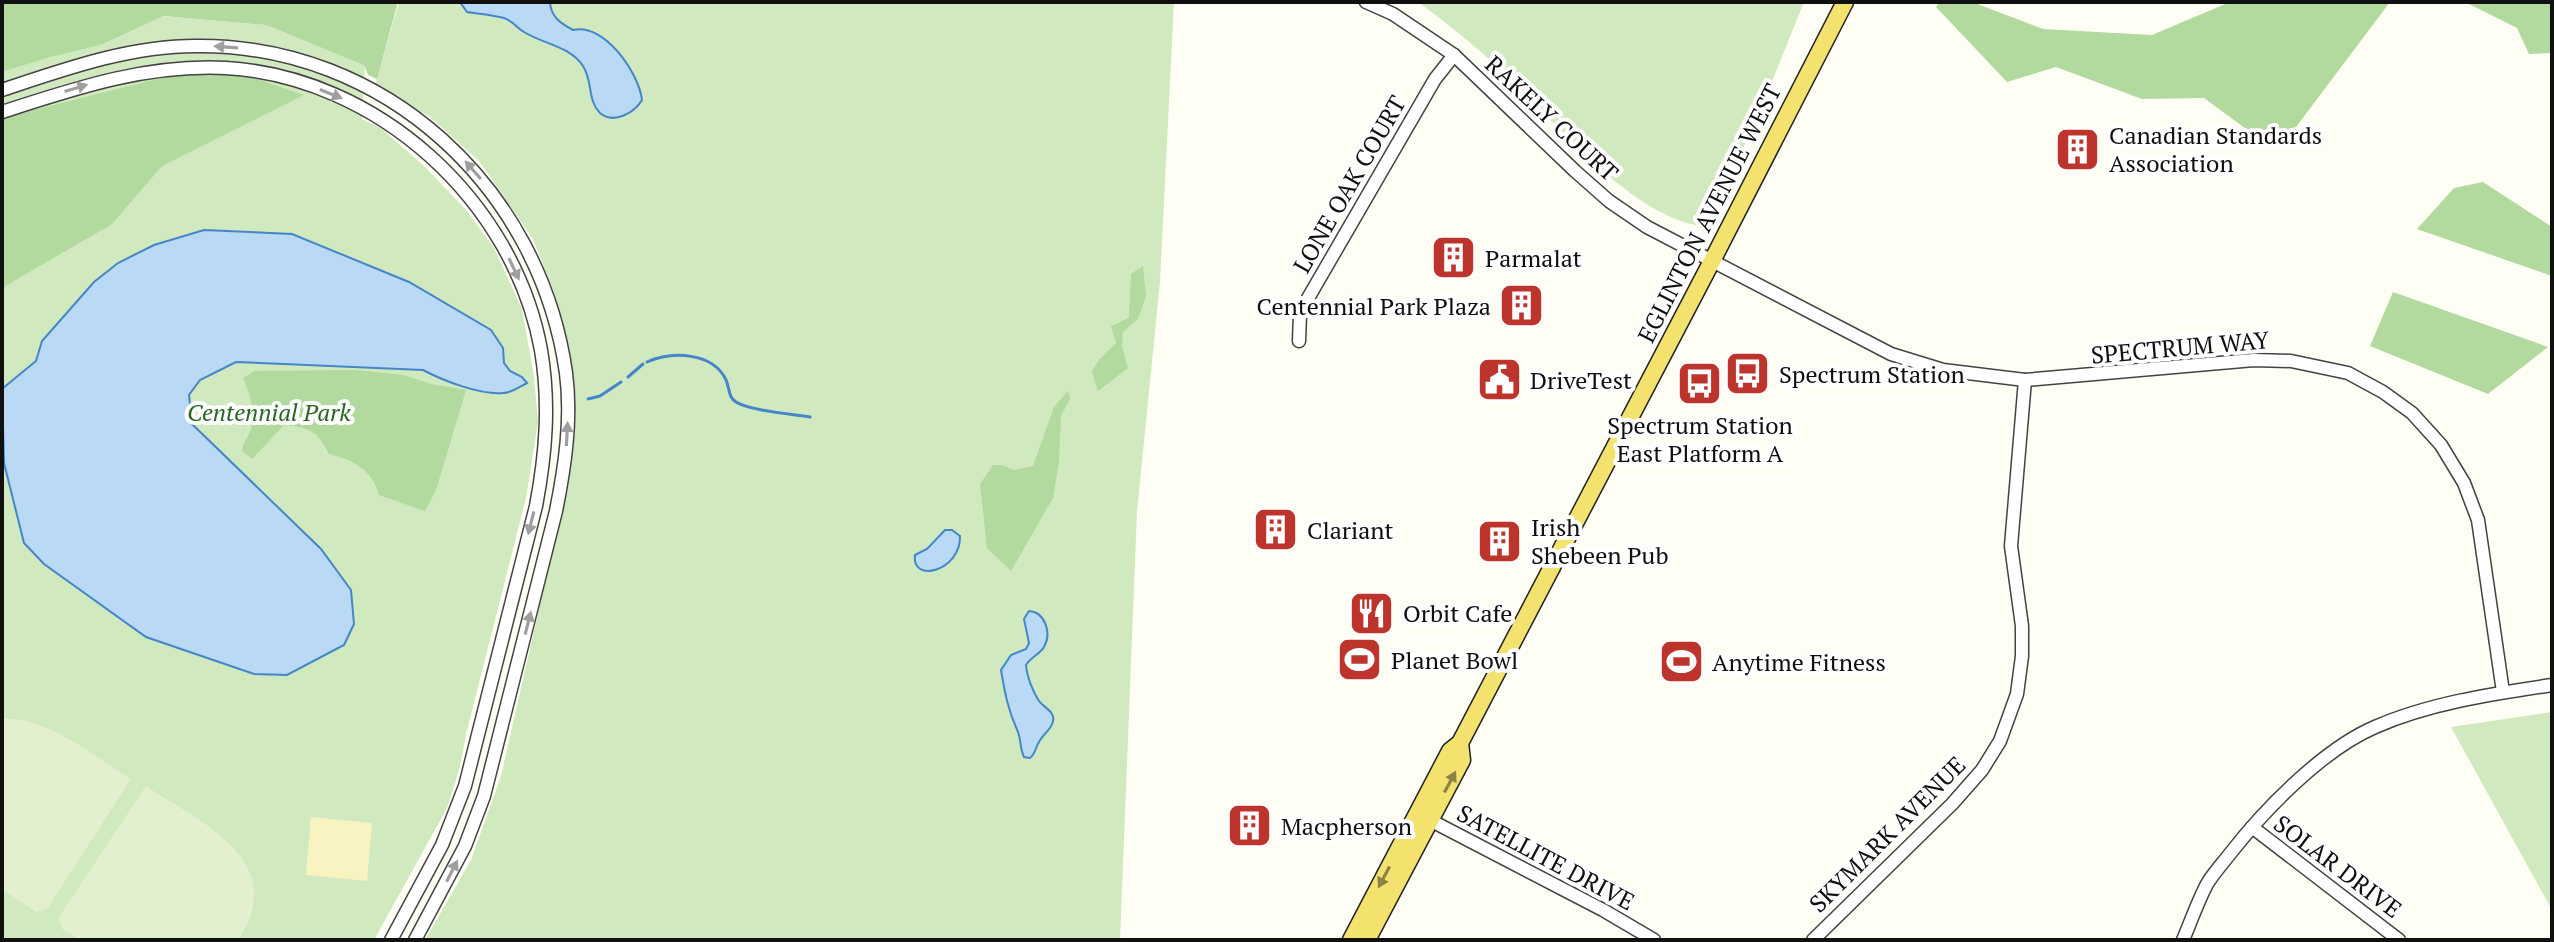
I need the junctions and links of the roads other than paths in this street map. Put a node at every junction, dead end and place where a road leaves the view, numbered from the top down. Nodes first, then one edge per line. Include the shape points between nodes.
1 (1366, 2) edge
2 (1845, 2) edge
3 (1454, 55) junction
4 (2, 90) edge
5 (2, 112) edge
6 (1712, 261) junction
7 (1299, 341) dead end
8 (2025, 380) junction
9 (2552, 685) edge
10 (2503, 692) junction
11 (1424, 817) junction
12 (2252, 827) junction
13 (391, 940) edge
14 (415, 940) edge
15 (1351, 940) edge
16 (1367, 940) edge
17 (1654, 940) edge
18 (1813, 940) edge
19 (2183, 940) edge
20 (2399, 940) edge

1 - 3 street, RAKELY COURT
2 - 6 main road, EGLINTON AVENUE WEST
3 - 6 street, RAKELY COURT via 1609,201
3 - 7 street, LONE OAK COURT via 1307,300 1300,314
14 -> 4 street via 465,846 484,796 566,463 566,376 536,266 501,204 453,149 390,100 329,70 259,51 168,47 118,55
5 -> 13 street via 122,75 169,68 228,68 322,90 378,117 428,154 471,199 517,274 545,376 545,460 465,786 442,845
6 - 8 street, SPECTRUM WAY via 1891,354 1943,370
6 - 11 main road, EGLINTON AVENUE WEST via 1460,743 1450,751
8 - 10 street, SPECTRUM WAY via 2291,361 2348,373 2383,392 2412,413 2441,445 2475,508
8 - 18 street, SKYMARK AVENUE via 2011,546 2022,656 2017,694 2000,741 1952,804
9 - 10 street
10 - 12 street via 2372,728 2303,776
11 -> 15 main road, EGLINTON AVENUE WEST
11 - 16 main road, EGLINTON AVENUE WEST
11 - 17 street, SATELLITE DRIVE
12 - 19 street via 2208,882
12 - 20 street, SOLAR DRIVE

